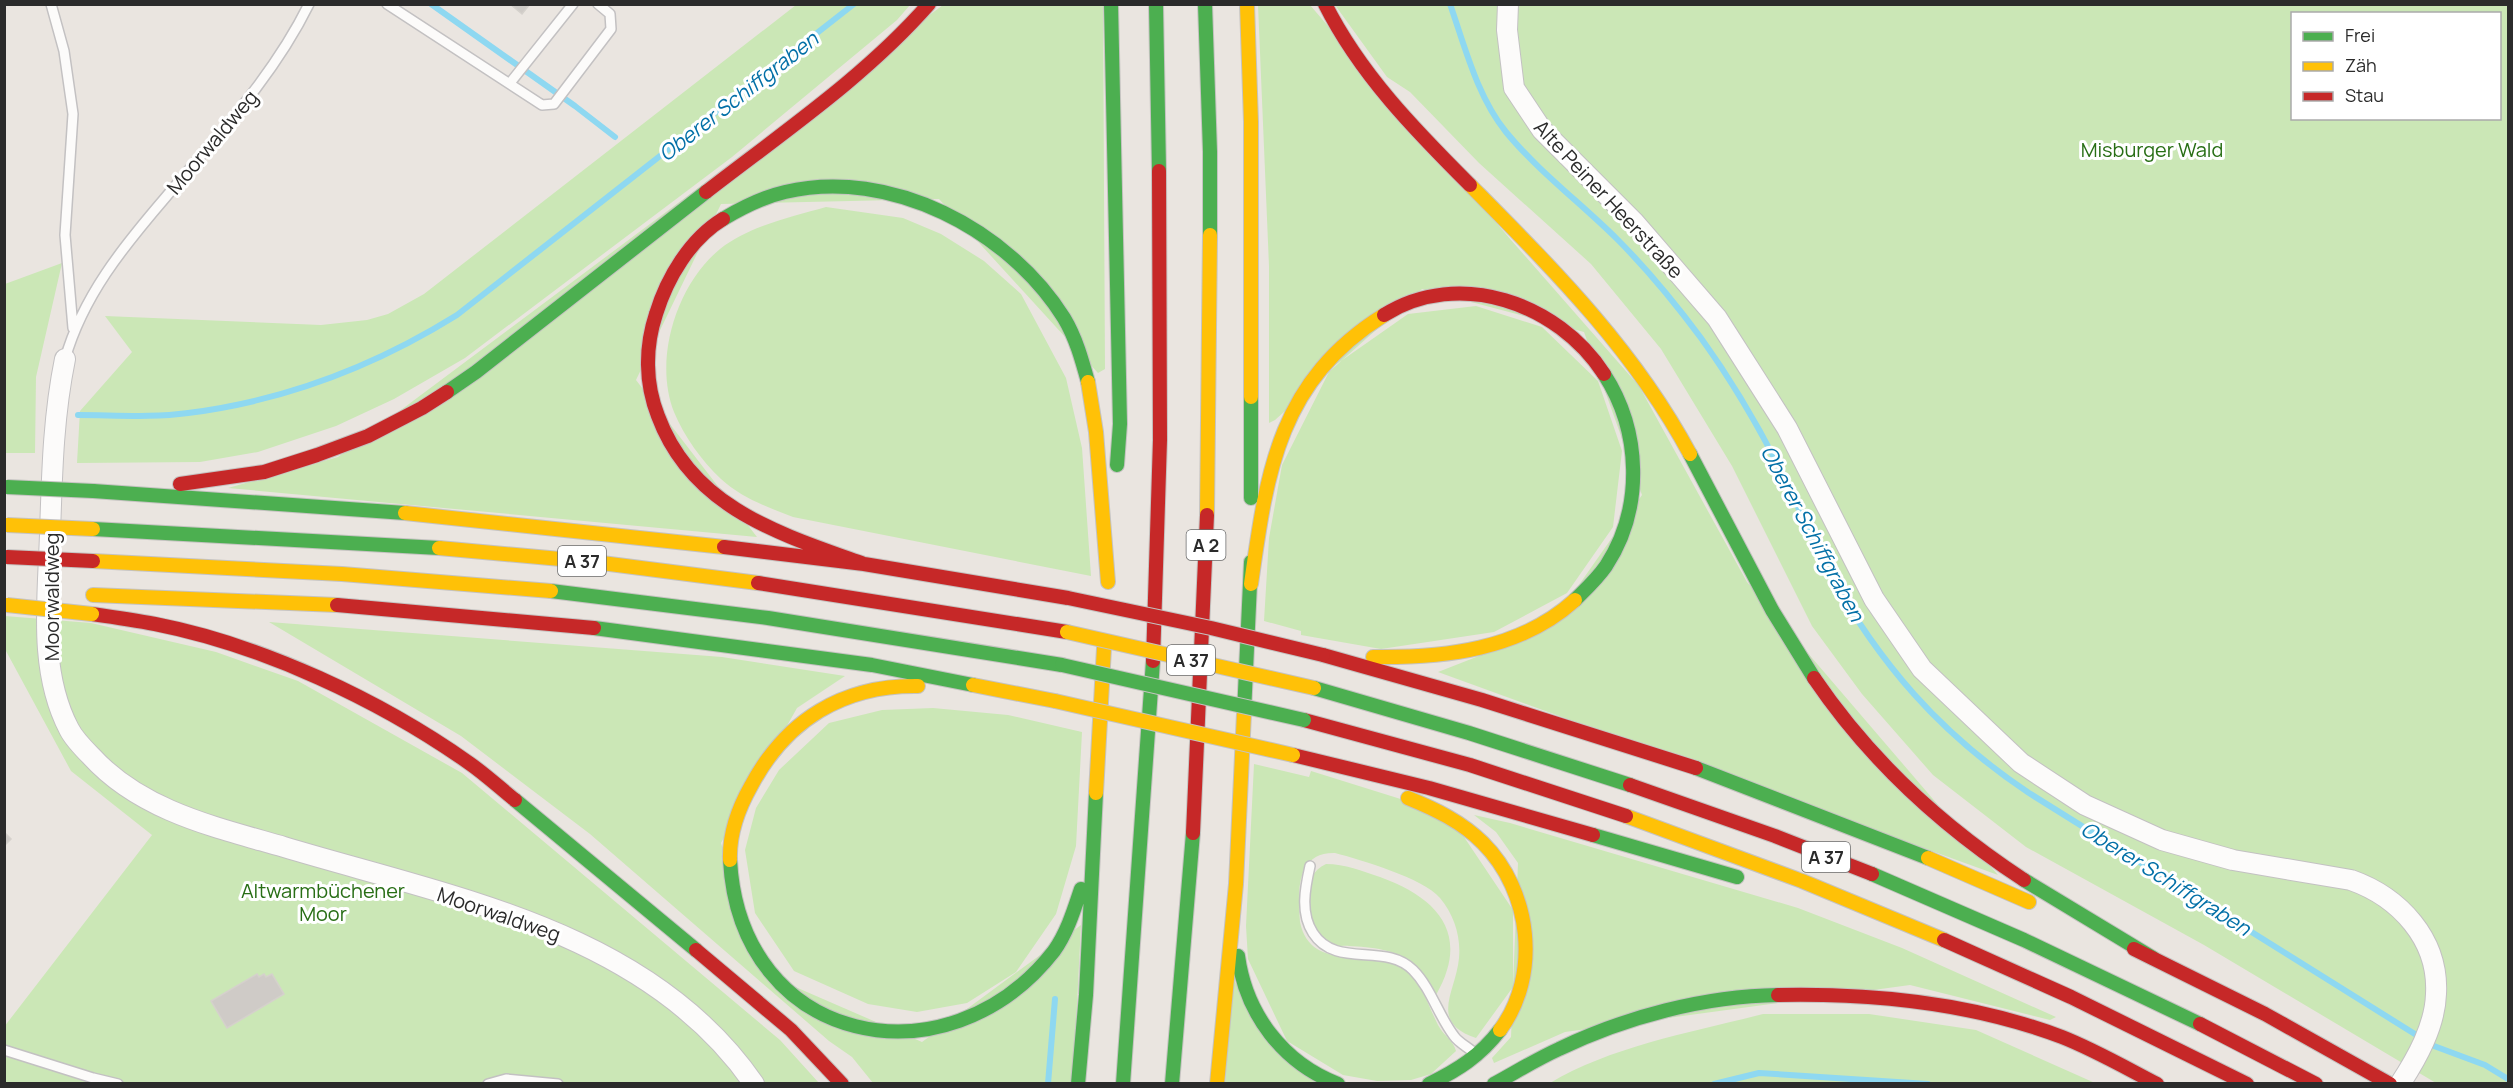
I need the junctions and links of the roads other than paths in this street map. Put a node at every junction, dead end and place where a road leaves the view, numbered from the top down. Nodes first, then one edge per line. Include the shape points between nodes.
1 (51, 4) edge
2 (309, 4) edge
3 (387, 4) edge
4 (573, 4) edge
5 (598, 4) edge
6 (929, 4) edge
7 (1111, 4) edge
8 (1156, 4) edge
9 (1204, 4) edge
10 (1247, 4) edge
11 (1324, 4) edge
12 (1508, 4) edge
13 (510, 83) junction
14 (73, 331) junction
15 (65, 359) joint
16 (6, 487) edge
17 (116, 492) junction
18 (6, 525) edge
19 (6, 557) edge
20 (864, 564) junction
21 (1108, 582) junction
22 (1251, 584) junction
23 (60, 594) dead end
24 (87, 595) dead end
25 (11, 596) edge
26 (1323, 655) junction
27 (1013, 693) junction
28 (1100, 725) junction
29 (1326, 763) junction
30 (1092, 855) junction
31 (1310, 866) dead end
32 (1746, 880) dead end
33 (1236, 885) junction
34 (1106, 886) dead end
35 (1802, 896) dead end
36 (1912, 926) junction
37 (2153, 958) junction
38 (4, 1050) edge
39 (1478, 1056) junction
40 (1110, 1060) dead end
41 (118, 1083) edge
42 (488, 1083) edge
43 (558, 1083) edge
44 (754, 1083) edge
45 (842, 1083) edge
46 (1078, 1083) edge
47 (1111, 1083) edge
48 (1123, 1083) edge
49 (1172, 1083) edge
50 (1217, 1083) edge
51 (1338, 1083) edge
52 (1429, 1083) edge
53 (1494, 1083) edge
54 (2157, 1083) edge
55 (2247, 1083) edge
56 (2316, 1083) edge
57 (2390, 1083) edge
58 (2400, 1083) edge

1 - 14 lane via 64,51 73,114 65,235
2 - 14 lane, Moorwaldweg via 261,83 114,260 92,292
3 - 13 lane
4 - 13 lane
5 - 13 lane via 610,14 611,29 554,104 542,105
6 - 17 highway via 850,80 476,372 422,408 368,436 264,472
7 - 21 highway via 1120,424
8 - 48 highway, A 2 via 1161,355 1157,585
9 - 49 highway, A 2 via 1210,152 1205,586 1194,822
10 - 22 highway via 1251,122
11 - 37 highway via 1375,84 1437,153 1562,278 1640,372 1696,463 1796,651 1828,699 1868,747 1943,819 2000,864
12 - 58 street, Alte Peiner Heerstraße via 1514,88 1542,130 1634,222 1717,318 1787,428 1874,599 1922,669 2021,763 2085,804 2162,840 2233,860 2369,886 2388,898 2416,927 2432,962 2436,994 2426,1035
14 - 15 lane, Moorwaldweg
15 - 44 street, Moorwaldweg via 54,438 49,660 58,706 71,732 108,775 137,795 179,814 445,894 527,921 585,946 671,996 713,1033
16 - 17 highway, bridge
17 - 20 highway via 361,509
18 - 56 highway, A 37, bridge via 348,540 596,562 866,597 1068,632 1314,688 1534,752 1817,853 2065,958
19 - 36 highway, A 37, bridge via 347,572 591,594 869,631 1062,665 1304,720 1524,782 1786,874
20 - 21 highway via 788,537 745,517 710,493 679,460 657,419 648,379 648,342 655,311 684,255 729,214 756,199 822,185 868,188 907,197 948,214 998,246 1037,285 1069,329 1086,372 1098,429
20 - 26 highway, bridge via 1068,598
21 - 28 highway
22 - 26 highway via 1264,490 1280,440 1300,398 1320,368 1347,339 1381,314 1414,300 1449,293 1485,294 1520,303 1578,340 1600,366 1618,398 1629,429 1633,460 1634,486 1628,515 1604,569 1558,615 1527,633 1489,646 1448,656 1418,658
22 - 33 highway
23 - 25 highway
24 - 27 highway via 345,605 587,627 872,665
25 - 45 highway, bridge via 156,624 221,642 302,670 389,714 469,764 550,828 791,1030
26 - 37 highway via 1689,765 1893,843
27 - 29 highway, bridge
27 - 30 highway via 884,686 850,695 784,737 746,792 734,828 730,861 733,897 746,936 765,969 817,1014 855,1029 922,1034 956,1026 998,1006 1032,978 1071,921
28 - 30 highway
28 - 34 highway
29 - 32 highway via 1429,788
29 - 39 highway via 1436,810 1471,832 1499,861 1516,892 1526,927 1528,959 1521,990 1506,1024
30 - 46 highway
31 - 39 lane via 1305,912 1308,927 1318,942 1334,952 1396,960 1411,968 1455,1038
33 - 50 highway
33 - 51 highway via 1238,965 1249,1001 1272,1037 1302,1066
35 - 36 highway
36 - 55 highway, A 37 via 2046,983
37 - 57 highway
38 - 41 lane
39 - 52 highway via 1448,1077
40 - 47 highway
42 - 43 lane via 506,1079
53 - 54 highway via 1565,1045 1650,1013 1751,994 1807,992 1890,996 1989,1015 2053,1034

